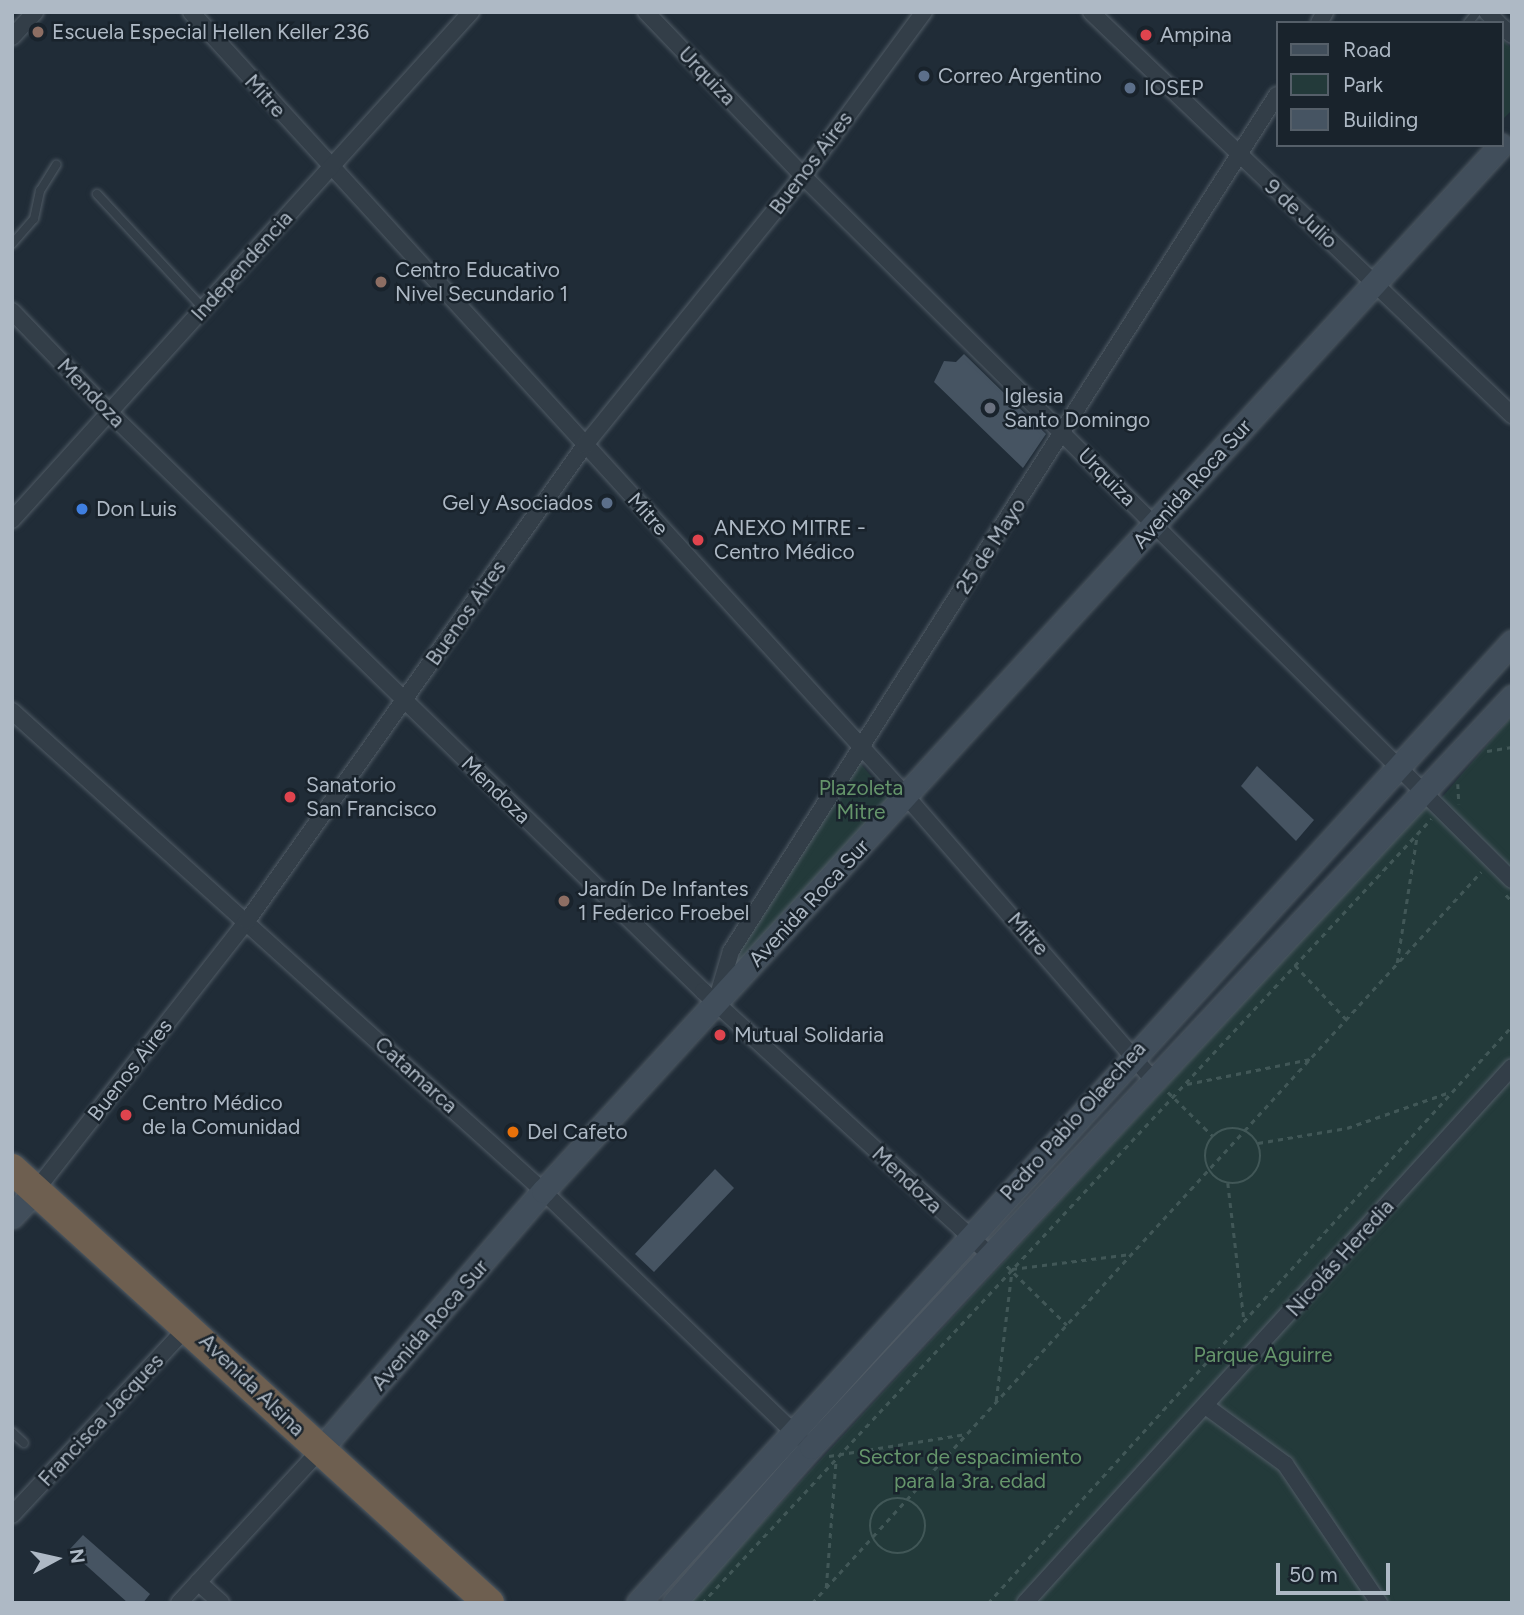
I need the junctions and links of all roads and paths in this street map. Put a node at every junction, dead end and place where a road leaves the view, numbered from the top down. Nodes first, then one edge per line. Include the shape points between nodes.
1 (35, 12) edge
2 (191, 12) edge
3 (471, 12) edge
4 (646, 12) edge
5 (923, 12) edge
6 (1091, 12) edge
7 (12, 37) edge
8 (1276, 96) edge
9 (1494, 148) edge
10 (1241, 157) junction
11 (56, 165) dead end
12 (330, 169) junction
13 (803, 176) junction
14 (97, 194) dead end
15 (12, 244) edge
16 (1376, 284) junction
17 (204, 309) junction
18 (12, 311) edge
19 (111, 414) junction
20 (1512, 415) edge
21 (1065, 434) junction
22 (585, 445) junction
23 (12, 520) edge
24 (1154, 525) junction
25 (1512, 642) edge
26 (1512, 697) edge
27 (404, 701) junction
28 (12, 711) edge
29 (1490, 744) dead end
30 (860, 746) junction
31 (1512, 747) edge
32 (1397, 766) junction
33 (1461, 776) dead end
34 (1456, 795) junction
35 (907, 797) junction
36 (1432, 802) junction
37 (1467, 812) dead end
38 (1417, 835) junction
39 (1483, 871) dead end
40 (1512, 880) edge
41 (247, 921) junction
42 (1397, 964) junction
43 (1295, 965) junction
44 (716, 1003) junction
45 (1347, 1019) junction
46 (1512, 1026) edge
47 (1134, 1054) junction
48 (1311, 1059) junction
49 (1512, 1067) edge
50 (1184, 1085) junction
51 (1164, 1089) junction
52 (1453, 1091) junction
53 (1245, 1130) junction
54 (1213, 1136) junction
55 (1258, 1143) junction
56 (12, 1169) edge
57 (1209, 1170) junction
58 (1228, 1183) junction
59 (36, 1190) junction
60 (543, 1191) junction
61 (12, 1216) edge
62 (969, 1236) junction
63 (1131, 1254) junction
64 (991, 1256) junction
65 (1013, 1269) junction
66 (1244, 1321) junction
67 (189, 1325) junction
68 (1067, 1325) junction
69 (996, 1402) junction
70 (1207, 1407) junction
71 (12, 1432) edge
72 (793, 1432) junction
73 (966, 1434) junction
74 (24, 1443) dead end
75 (811, 1447) junction
76 (320, 1450) junction
77 (836, 1459) junction
78 (907, 1499) junction
79 (12, 1515) edge
80 (872, 1537) junction
81 (198, 1582) junction
82 (826, 1588) junction
83 (178, 1603) edge
84 (221, 1603) edge
85 (489, 1603) edge
86 (638, 1603) edge
87 (674, 1603) edge
88 (702, 1603) edge
89 (812, 1603) edge
90 (988, 1603) edge
91 (1025, 1603) edge
92 (1379, 1603) edge

1 - 7 street
2 - 12 street, Mitre
3 - 12 street, Independencia
4 - 13 street, Urquiza
5 - 13 street, Buenos Aires
6 - 10 street, 9 de Julio
8 - 10 street, 25 de Mayo
9 - 16 street, Avenida Roca Sur
10 - 16 street, 9 de Julio
10 - 21 street, 25 de Mayo
11 - 15 lane via 40,191 34,219
12 - 17 street, Independencia
12 - 22 street, Mitre
13 - 21 street, Urquiza
13 - 22 street, Buenos Aires
14 - 17 lane
16 - 20 street, 9 de Julio
16 - 24 street, Avenida Roca Sur
17 - 19 street, Independencia
18 - 19 street, Mendoza
19 - 23 street, Independencia
19 - 27 street, Mendoza
21 - 24 street, Urquiza
21 - 30 street, 25 de Mayo
22 - 27 street, Buenos Aires
22 - 30 street, Mitre
24 - 32 street, Urquiza
24 - 35 street, Avenida Roca Sur
25 - 32 street, Pedro Pablo Olaechea
26 - 36 street, Pedro Pablo Olaechea
27 - 41 street, Buenos Aires
27 - 44 street, Mendoza
28 - 41 street, Catamarca
29 - 31 path via 1483,752
30 - 35 street, Mitre
30 - 44 street, 25 de Mayo via 731,951
32 - 36 street, Urquiza
32 - 47 street, Pedro Pablo Olaechea
33 - 34 path
34 - 36 path
34 - 37 path
35 - 44 street, Avenida Roca Sur
35 - 47 street, Mitre
36 - 38 path
36 - 40 street, Urquiza
36 - 51 street, Pedro Pablo Olaechea
38 - 42 path
38 - 43 path
39 - 42 path
41 - 59 street, Buenos Aires
41 - 60 street, Catamarca
42 - 45 path
43 - 45 path
43 - 50 path
44 - 60 street, Avenida Roca Sur
44 - 62 street, Mendoza
45 - 48 path
46 - 52 path
47 - 51 street, Mitre
47 - 62 street, Pedro Pablo Olaechea
48 - 50 path
48 - 53 path
49 - 70 street, Nicolás Heredia
50 - 51 path
51 - 54 path
51 - 64 street, Pedro Pablo Olaechea
51 - 65 path
52 - 55 path via 1348,1128
52 - 66 path
53 - 54 path via 1228,1128
53 - 55 path
53 - 57 path
54 - 57 path via 1205,1152
55 - 58 path via 1258,1169 1245,1181
56 - 59 highway, Avenida Alsina
57 - 58 path
57 - 63 path
58 - 66 path
59 - 61 street, Buenos Aires
59 - 67 highway, Avenida Alsina
60 - 72 street, Catamarca
60 - 76 street, Avenida Roca Sur
62 - 64 street, Mendoza
62 - 72 street, Pedro Pablo Olaechea
63 - 65 path
63 - 68 path
64 - 75 street, Pedro Pablo Olaechea
65 - 68 path
65 - 69 path
65 - 77 path
66 - 90 path
67 - 76 highway, Avenida Alsina
67 - 79 street, Francisca Jacques
68 - 69 path
69 - 73 path
70 - 91 street, Nicolás Heredia
70 - 92 street via 1285,1464
71 - 74 lane
72 - 75 street, Catamarca
72 - 86 street, Pedro Pablo Olaechea
73 - 77 path
73 - 78 path
75 - 87 street, Pedro Pablo Olaechea
76 - 81 street, Avenida Roca Sur
76 - 85 highway, Avenida Alsina
77 - 82 path
77 - 88 path
78 - 80 path
78 - 80 path via 891,1498 877,1506 870,1521
78 - 80 path via 925,1519 918,1545 894,1553
80 - 82 path
81 - 83 street, Avenida Roca Sur
81 - 84 street
82 - 89 path

